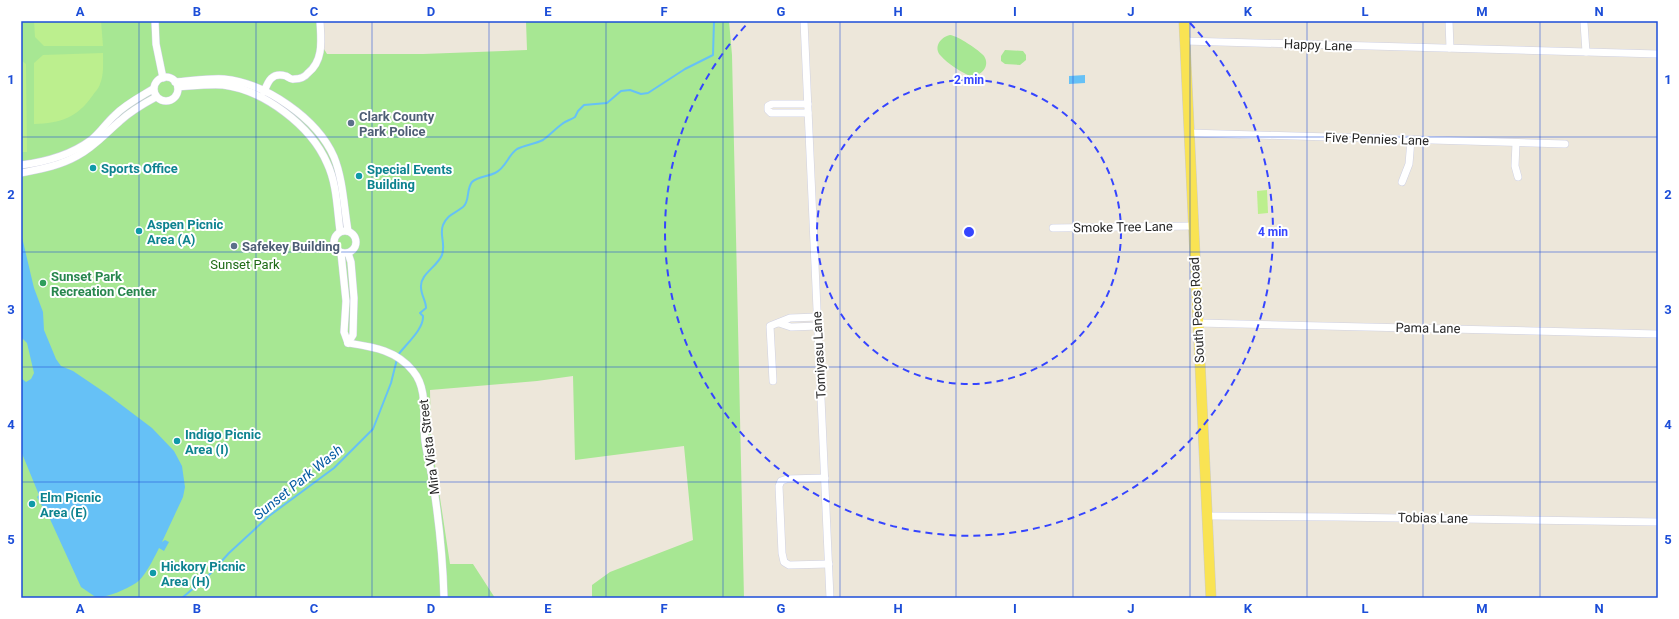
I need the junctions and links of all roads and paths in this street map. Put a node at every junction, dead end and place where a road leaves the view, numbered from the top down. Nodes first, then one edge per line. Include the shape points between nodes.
1 (155, 21) edge
2 (320, 21) edge
3 (804, 21) edge
4 (1184, 21) edge
5 (1449, 21) edge
6 (1584, 22) edge
7 (1185, 41) junction
8 (1450, 48) junction
9 (1586, 52) junction
10 (1658, 54) edge
11 (163, 78) junction
12 (176, 85) junction
13 (153, 89) junction
14 (263, 95) junction
15 (156, 97) junction
16 (808, 104) junction
17 (808, 113) junction
18 (1189, 132) junction
19 (1411, 140) junction
20 (1516, 143) junction
21 (1565, 144) dead end
22 (21, 165) edge
23 (21, 173) edge
24 (1518, 177) dead end
25 (1402, 182) dead end
26 (1193, 226) junction
27 (1053, 228) dead end
28 (344, 231) junction
29 (345, 253) junction
30 (818, 317) junction
31 (779, 323) junction
32 (1198, 323) junction
33 (818, 326) junction
34 (1658, 334) edge
35 (773, 381) dead end
36 (825, 478) junction
37 (1207, 516) junction
38 (1658, 522) edge
39 (829, 564) junction
40 (444, 598) edge
41 (830, 598) edge
42 (1211, 598) edge

1 - 11 street via 156,44
2 - 14 street via 321,50 315,68 304,77 293,80 279,75 273,76 268,81
3 - 16 street, Tomiyasu Lane
4 - 7 main road, South Pecos Road
5 - 8 street
6 - 9 street
7 - 8 street, Happy Lane
7 - 18 main road, South Pecos Road
8 - 9 street, Happy Lane
9 - 10 street, Happy Lane
11 - 12 street via 171,78
11 - 13 street via 156,82
12 - 14 street, Mira Vista Street via 224,85
12 - 15 street via 176,95 170,101 162,101
13 - 15 street
13 - 22 street via 131,102 90,140 74,150 55,158
14 - 28 street, Mira Vista Street via 300,125 320,148 328,163 335,187
15 - 23 street via 135,108 103,138 78,156 52,166
16 - 17 street, Tomiyasu Lane
16 - 17 street via 768,106 771,113
17 - 30 street, Tomiyasu Lane
18 - 19 street, Five Pennies Lane
18 - 26 main road, South Pecos Road
19 - 20 street, Five Pennies Lane
19 - 25 street via 1409,164
20 - 21 street, Five Pennies Lane
20 - 24 street via 1515,166
26 - 27 street, Smoke Tree Lane
26 - 32 main road, South Pecos Road
28 - 29 street, Mira Vista Street via 335,235 333,243 336,250
28 - 29 street, Mira Vista Street via 355,236 356,244 353,250
29 - 40 street, Mira Vista Street via 344,332 348,343 378,348 397,356 419,379 423,392 425,440 433,483
30 - 31 street via 790,318
30 - 33 street, Tomiyasu Lane
31 - 33 street via 791,327
31 - 35 street via 770,326
32 - 34 street, Pama Lane
32 - 37 main road, South Pecos Road
33 - 36 street, Tomiyasu Lane
36 - 39 street, Tomiyasu Lane
36 - 39 street via 781,481 779,486 782,553 784,562 789,566
37 - 38 street, Tobias Lane
37 - 42 main road, South Pecos Road
39 - 41 street, Tomiyasu Lane

